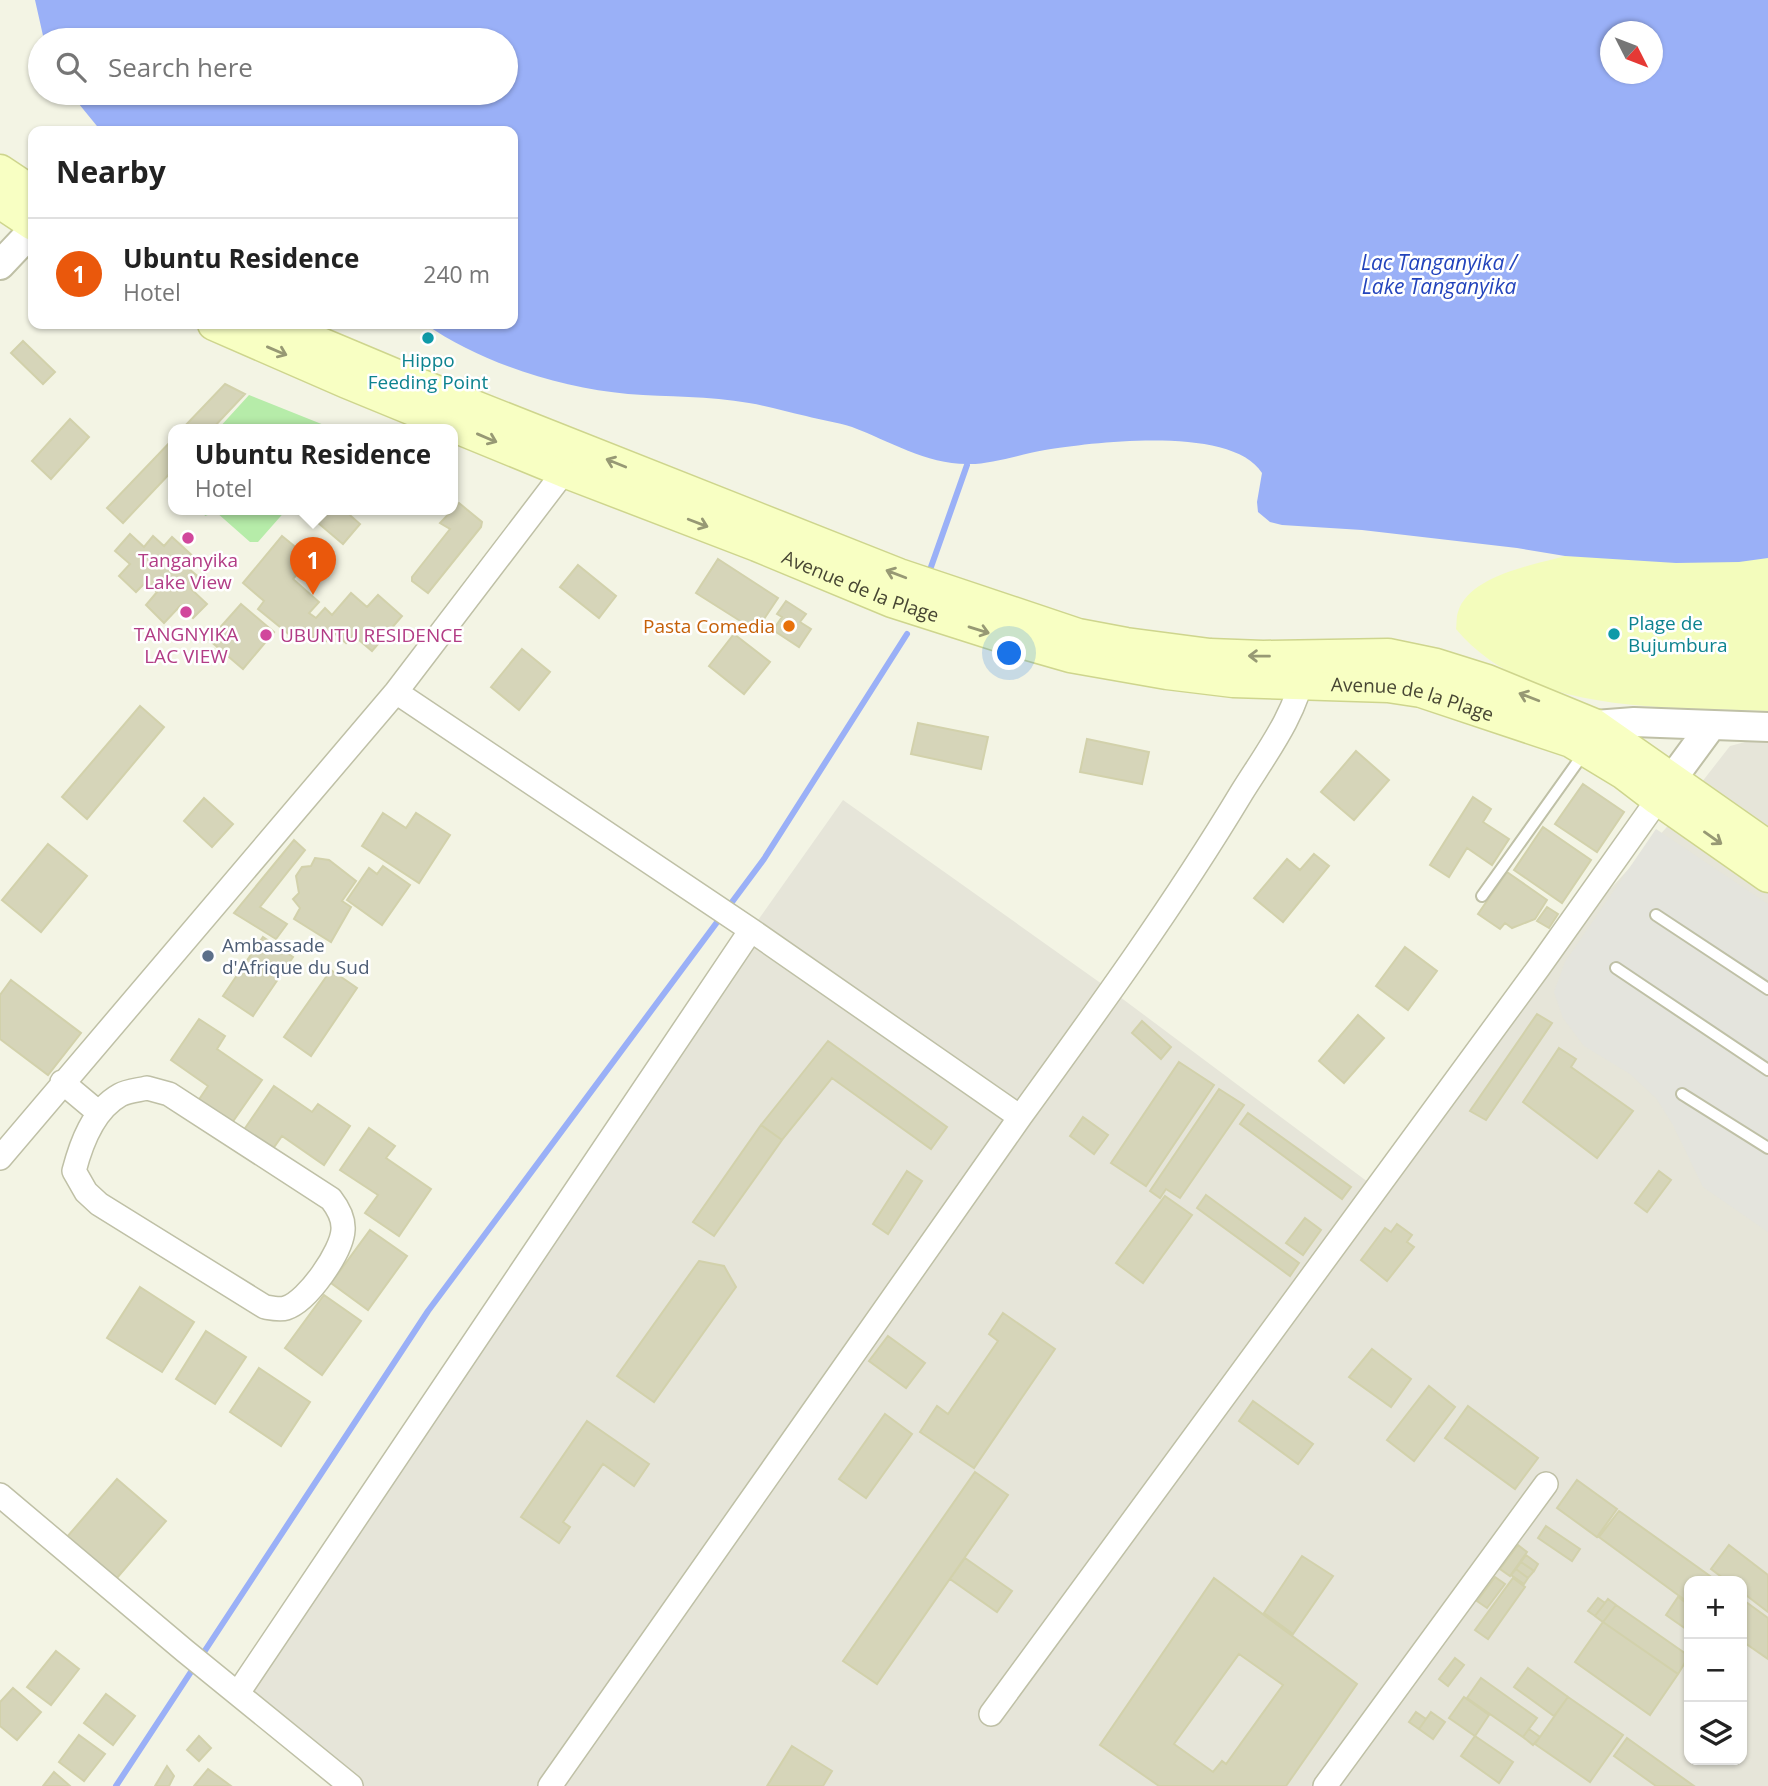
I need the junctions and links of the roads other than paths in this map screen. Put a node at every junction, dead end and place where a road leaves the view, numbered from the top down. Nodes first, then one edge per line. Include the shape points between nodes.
1 (0, 171) edge
2 (28, 190) edge
3 (0, 202) edge
4 (28, 221) edge
5 (28, 235) edge
6 (0, 265) edge
7 (225, 329) edge
8 (284, 329) edge
9 (573, 460) junction
10 (1304, 670) junction
11 (396, 692) junction
12 (1711, 726) junction
13 (1768, 727) edge
14 (1591, 737) junction
15 (1665, 789) junction
16 (1768, 847) edge
17 (1768, 876) edge
18 (1482, 895) dead end
19 (1656, 915) dead end
20 (744, 926) junction
21 (1616, 968) dead end
22 (1768, 989) edge
23 (1768, 1070) edge
24 (62, 1082) junction
25 (1682, 1094) dead end
26 (99, 1113) junction
27 (1020, 1117) junction
28 (1768, 1148) edge
29 (0, 1158) edge
30 (1546, 1484) dead end
31 (0, 1495) edge
32 (231, 1687) junction
33 (991, 1714) dead end
34 (351, 1786) edge
35 (550, 1786) edge
36 (1325, 1786) edge

1 - 2 main road
3 - 4 main road
5 - 6 street
7 -> 9 main road, Avenue de la Plage via 347,382
8 - 9 main road, Avenue de la Plage
9 - 10 main road, Avenue de la Plage via 892,601 1070,656 1233,681
9 - 11 street
10 - 14 main road, Avenue de la Plage via 1421,691 1540,730
14 -> 10 main road, Avenue de la Plage via 1500,686 1436,665 1388,656
10 - 27 street via 1275,740 1199,863
11 - 20 street
11 - 24 street
12 - 13 street, Avenue de la Plage
12 - 14 street, Avenue de la Plage via 1634,722
12 - 15 street
14 - 15 main road, Avenue de la Plage via 1624,773
14 - 18 lane
15 - 16 main road
15 -> 17 main road
15 - 33 street
19 - 22 lane
20 - 27 street
20 - 32 street
21 - 23 lane
24 - 26 street
24 - 29 street
25 - 28 lane
26 - 26 street via 80,1146 74,1171 99,1204 265,1307 284,1309 311,1292 343,1229 340,1210 331,1199 169,1094 147,1088 120,1095
27 - 35 street
30 - 36 street
31 - 32 street
32 - 34 street

